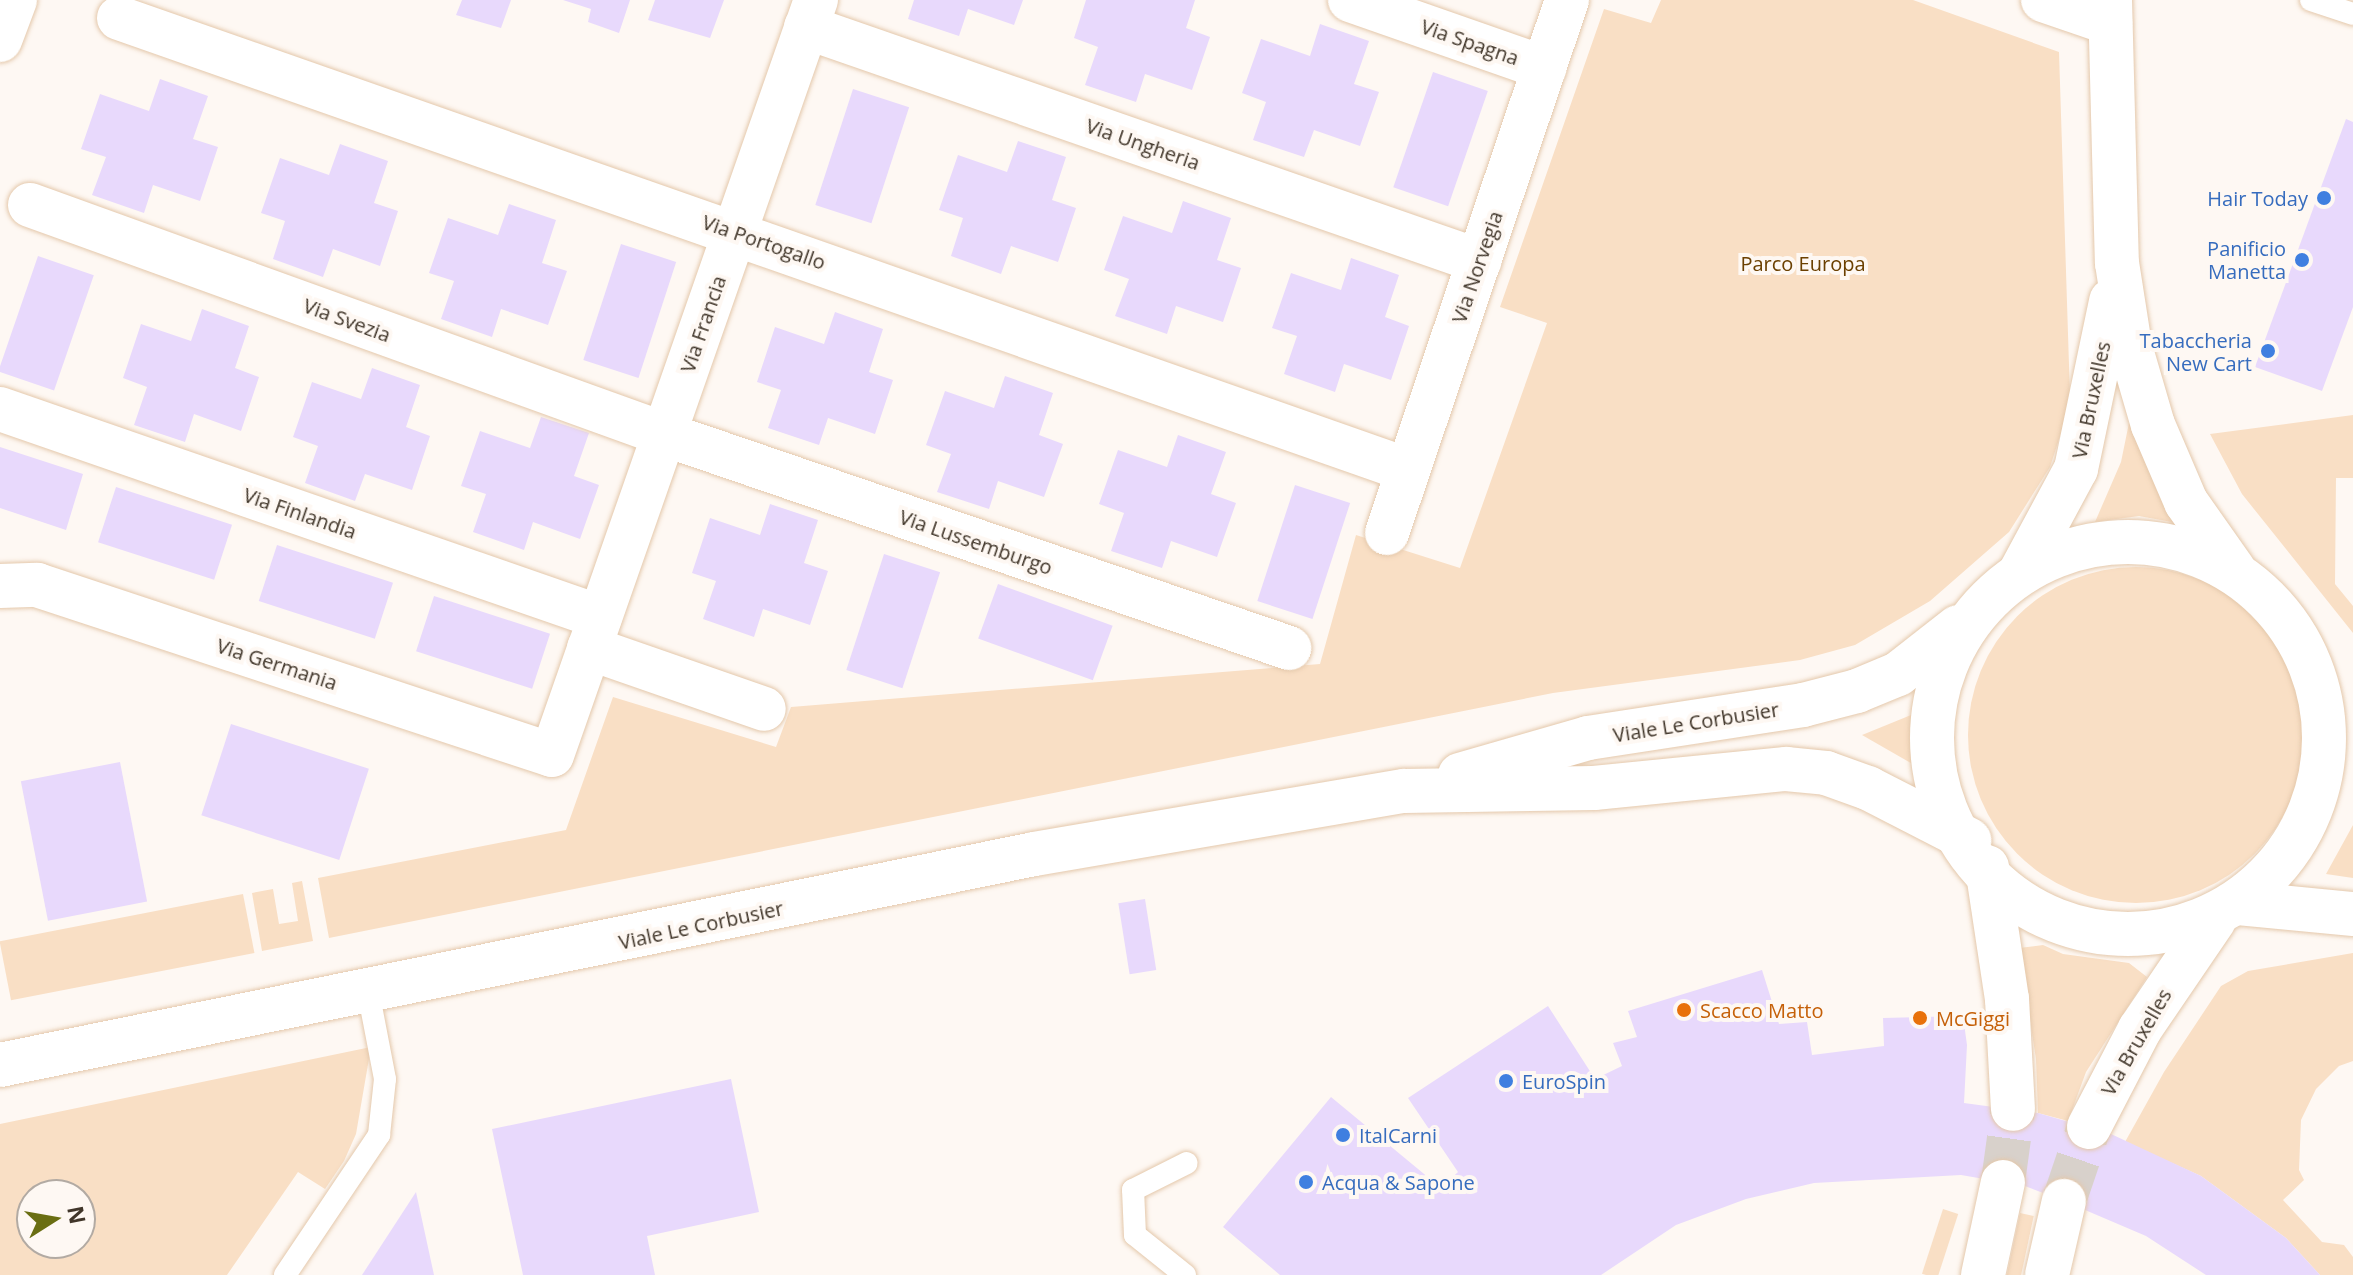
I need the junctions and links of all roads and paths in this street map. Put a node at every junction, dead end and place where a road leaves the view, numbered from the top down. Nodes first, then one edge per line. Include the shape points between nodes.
1 (15, 0) edge
2 (1350, 0) edge
3 (1567, 0) edge
4 (2043, 0) edge
5 (2311, 0) edge
6 (2110, 12) edge
7 (811, 14) edge
8 (2353, 14) edge
9 (119, 18) dead end
10 (0, 40) edge
11 (1544, 68) junction
12 (30, 205) dead end
13 (735, 232) junction
14 (1479, 261) junction
15 (2117, 263) junction
16 (0, 409) edge
17 (664, 434) junction
18 (1408, 470) junction
19 (1387, 533) dead end
20 (2234, 570) junction
21 (2021, 571) junction
22 (0, 586) edge
23 (1970, 617) junction
24 (594, 632) junction
25 (1289, 648) dead end
26 (2311, 666) junction
27 (764, 709) dead end
28 (2353, 709) edge
29 (552, 755) joint
30 (1404, 791) junction
31 (1978, 854) junction
32 (2226, 912) junction
33 (2353, 914) edge
34 (368, 991) junction
35 (0, 1065) edge
36 (2013, 1109) tunnel mouth
37 (2089, 1127) tunnel mouth
38 (1187, 1163) dead end
39 (2003, 1182) tunnel mouth
40 (2064, 1201) tunnel mouth
41 (285, 1275) edge
42 (1185, 1275) edge
43 (1983, 1275) edge
44 (2047, 1275) edge

1 - 10 street
2 - 11 street, Via Spagna
3 - 11 street, Via Norvegia
4 - 6 street
5 - 8 lane
6 - 15 street, Via Bruxelles
7 - 13 street, Via Francia
7 - 14 street, Via Ungheria
9 - 13 street, Via Portogallo
11 - 14 street, Via Norvegia
12 - 17 street, Via Svezia
13 - 17 street, Via Francia
13 - 18 street, Via Portogallo
14 - 18 street, Via Norvegia
15 - 20 street, Via Bruxelles via 2130,346 2153,425 2186,502
15 - 21 street, Via Bruxelles via 2076,469
16 - 24 street, Via Finlandia
17 - 24 street, Via Francia
17 - 25 street, Via Lussemburgo
18 - 19 street, Via Norvegia
20 - 21 street via 2152,542 2084,545
20 - 26 street, Via Bruxelles via 2294,633
21 - 23 street, Viale Le Corbusier
22 - 29 street, Via Germania via 37,585
23 - 30 street, Viale Le Corbusier via 1898,674 1857,691 1803,705 1588,738
23 - 31 street via 1940,674 1929,737 1940,800
24 - 27 street
24 - 29 street, Via Francia
26 - 28 street
26 - 32 street, Via Bruxelles via 2324,723 2320,781 2300,835
30 - 31 street, Viale Le Corbusier via 1594,788 1786,769 1826,773 1868,788
30 - 34 street, Viale Le Corbusier via 1034,854
31 - 32 street via 2008,896 2056,923 2083,930 2110,936 2165,933
31 - 36 street via 2007,999
32 - 33 street
32 - 37 street, Via Bruxelles via 2140,1029
34 - 35 street, Viale Le Corbusier
34 - 41 lane via 385,1079 379,1135
38 - 42 lane via 1133,1190 1135,1235
39 - 43 street
40 - 44 street

